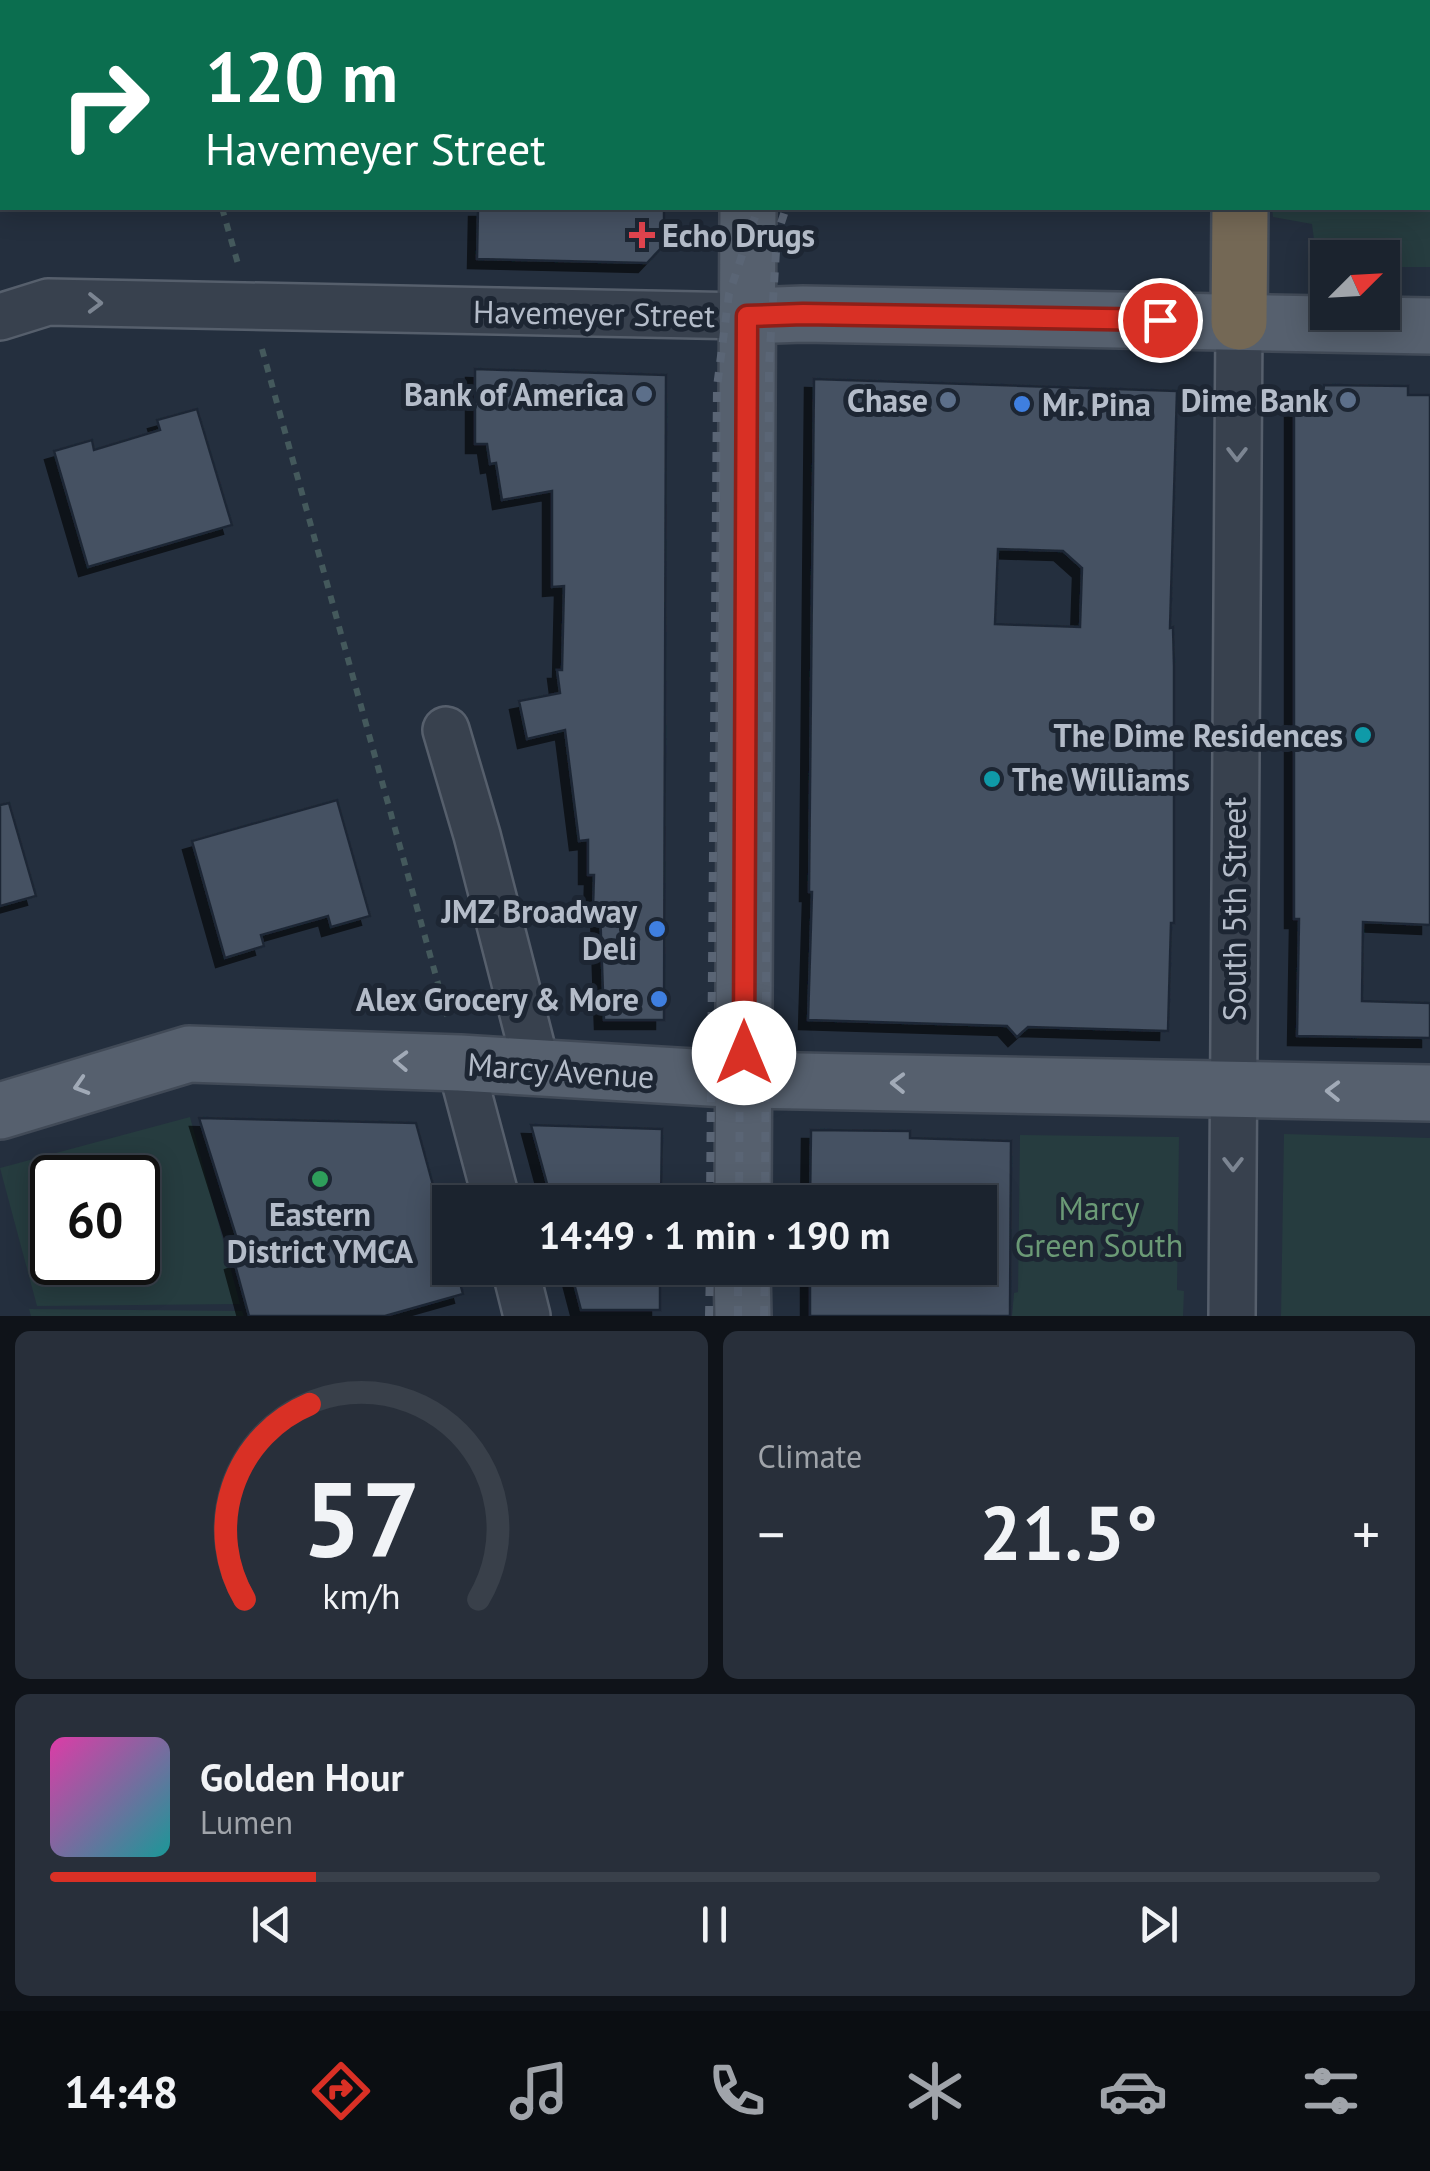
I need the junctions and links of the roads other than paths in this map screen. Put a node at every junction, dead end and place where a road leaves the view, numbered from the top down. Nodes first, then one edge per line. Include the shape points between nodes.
1 (748, 210) edge
2 (1240, 210) edge
3 (747, 316) junction
4 (0, 317) edge
5 (1239, 322) junction
6 (1430, 326) edge
7 (446, 730) dead end
8 (460, 1063) junction
9 (538, 1068) junction
10 (743, 1080) junction
11 (1233, 1089) junction
12 (1430, 1093) edge
13 (0, 1111) edge
14 (492, 1185) edge
15 (743, 1185) edge
16 (519, 1285) edge
17 (1232, 1311) edge
18 (528, 1316) edge

1 - 3 main road
2 - 5 highway
4 -> 3 street, Havemeyer Street via 48,302
3 - 5 main road, Havemeyer Street
3 - 10 main road
5 - 6 main road, Havemeyer Street
5 -> 11 street, South 5th Street
7 - 9 street
8 - 9 main road, Marcy Avenue
8 -> 13 main road, Marcy Avenue via 189,1054
8 - 14 street
9 - 10 main road, Marcy Avenue
11 -> 10 main road, Marcy Avenue
10 - 15 main road
12 -> 11 main road, Marcy Avenue
11 -> 17 street, South 5th Street
16 - 18 street

